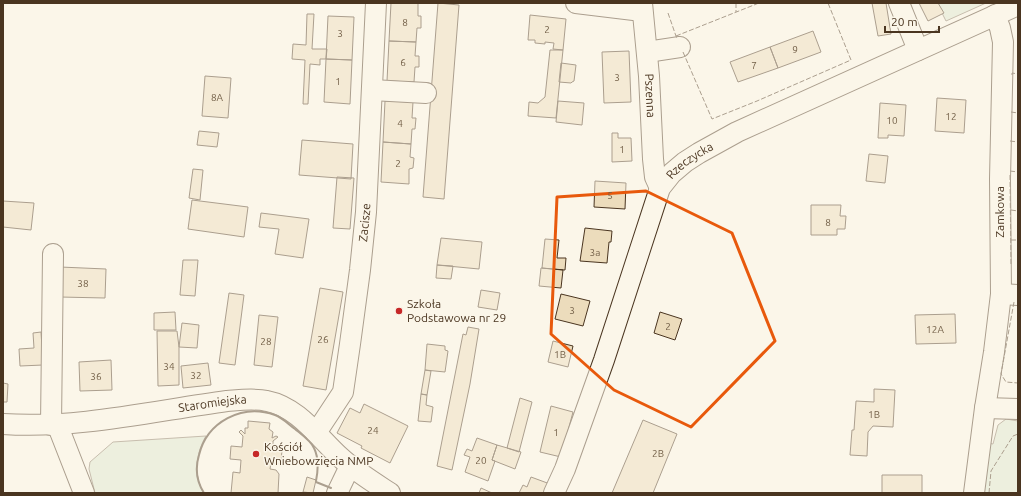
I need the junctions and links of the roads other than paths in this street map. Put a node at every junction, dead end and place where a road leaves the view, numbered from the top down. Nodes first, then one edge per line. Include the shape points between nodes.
1 (376, 3) edge
2 (576, 3) edge
3 (899, 3) edge
4 (1018, 5) edge
5 (642, 7) edge
6 (995, 15) junction
7 (680, 47) dead end
8 (918, 50) junction
9 (647, 52) junction
10 (372, 90) junction
11 (426, 93) dead end
12 (660, 188) junction
13 (53, 254) dead end
14 (1009, 295) edge
15 (984, 408) junction
16 (1018, 408) edge
17 (3, 424) edge
18 (54, 424) junction
19 (316, 433) junction
20 (350, 466) junction
21 (84, 493) edge
22 (337, 493) edge
23 (390, 493) edge
24 (554, 493) edge
25 (974, 493) edge

1 - 10 street, Zacisze
2 - 5 street
3 - 8 street
4 - 6 street, Rzeczycka
5 - 9 street, Pszenna
6 - 8 street, Rzeczycka
6 - 14 street, Zamkowa via 1003,42 1000,179
7 - 9 street
8 - 12 street, Rzeczycka via 731,135 685,162
9 - 12 street, Pszenna via 653,159 655,177
10 - 11 street
10 - 19 street, Zacisze via 366,212 343,392
12 - 24 street, Rzeczycka via 604,360
13 - 18 street
14 - 15 street, Zamkowa via 994,352
15 - 16 street
15 - 25 street, Zamkowa
17 - 18 street, Staromiejska
18 - 19 street, Staromiejska via 228,401 258,400 288,408
18 - 21 street
19 - 20 street, Staromiejska
20 - 22 street
20 - 23 street, Staromiejska

